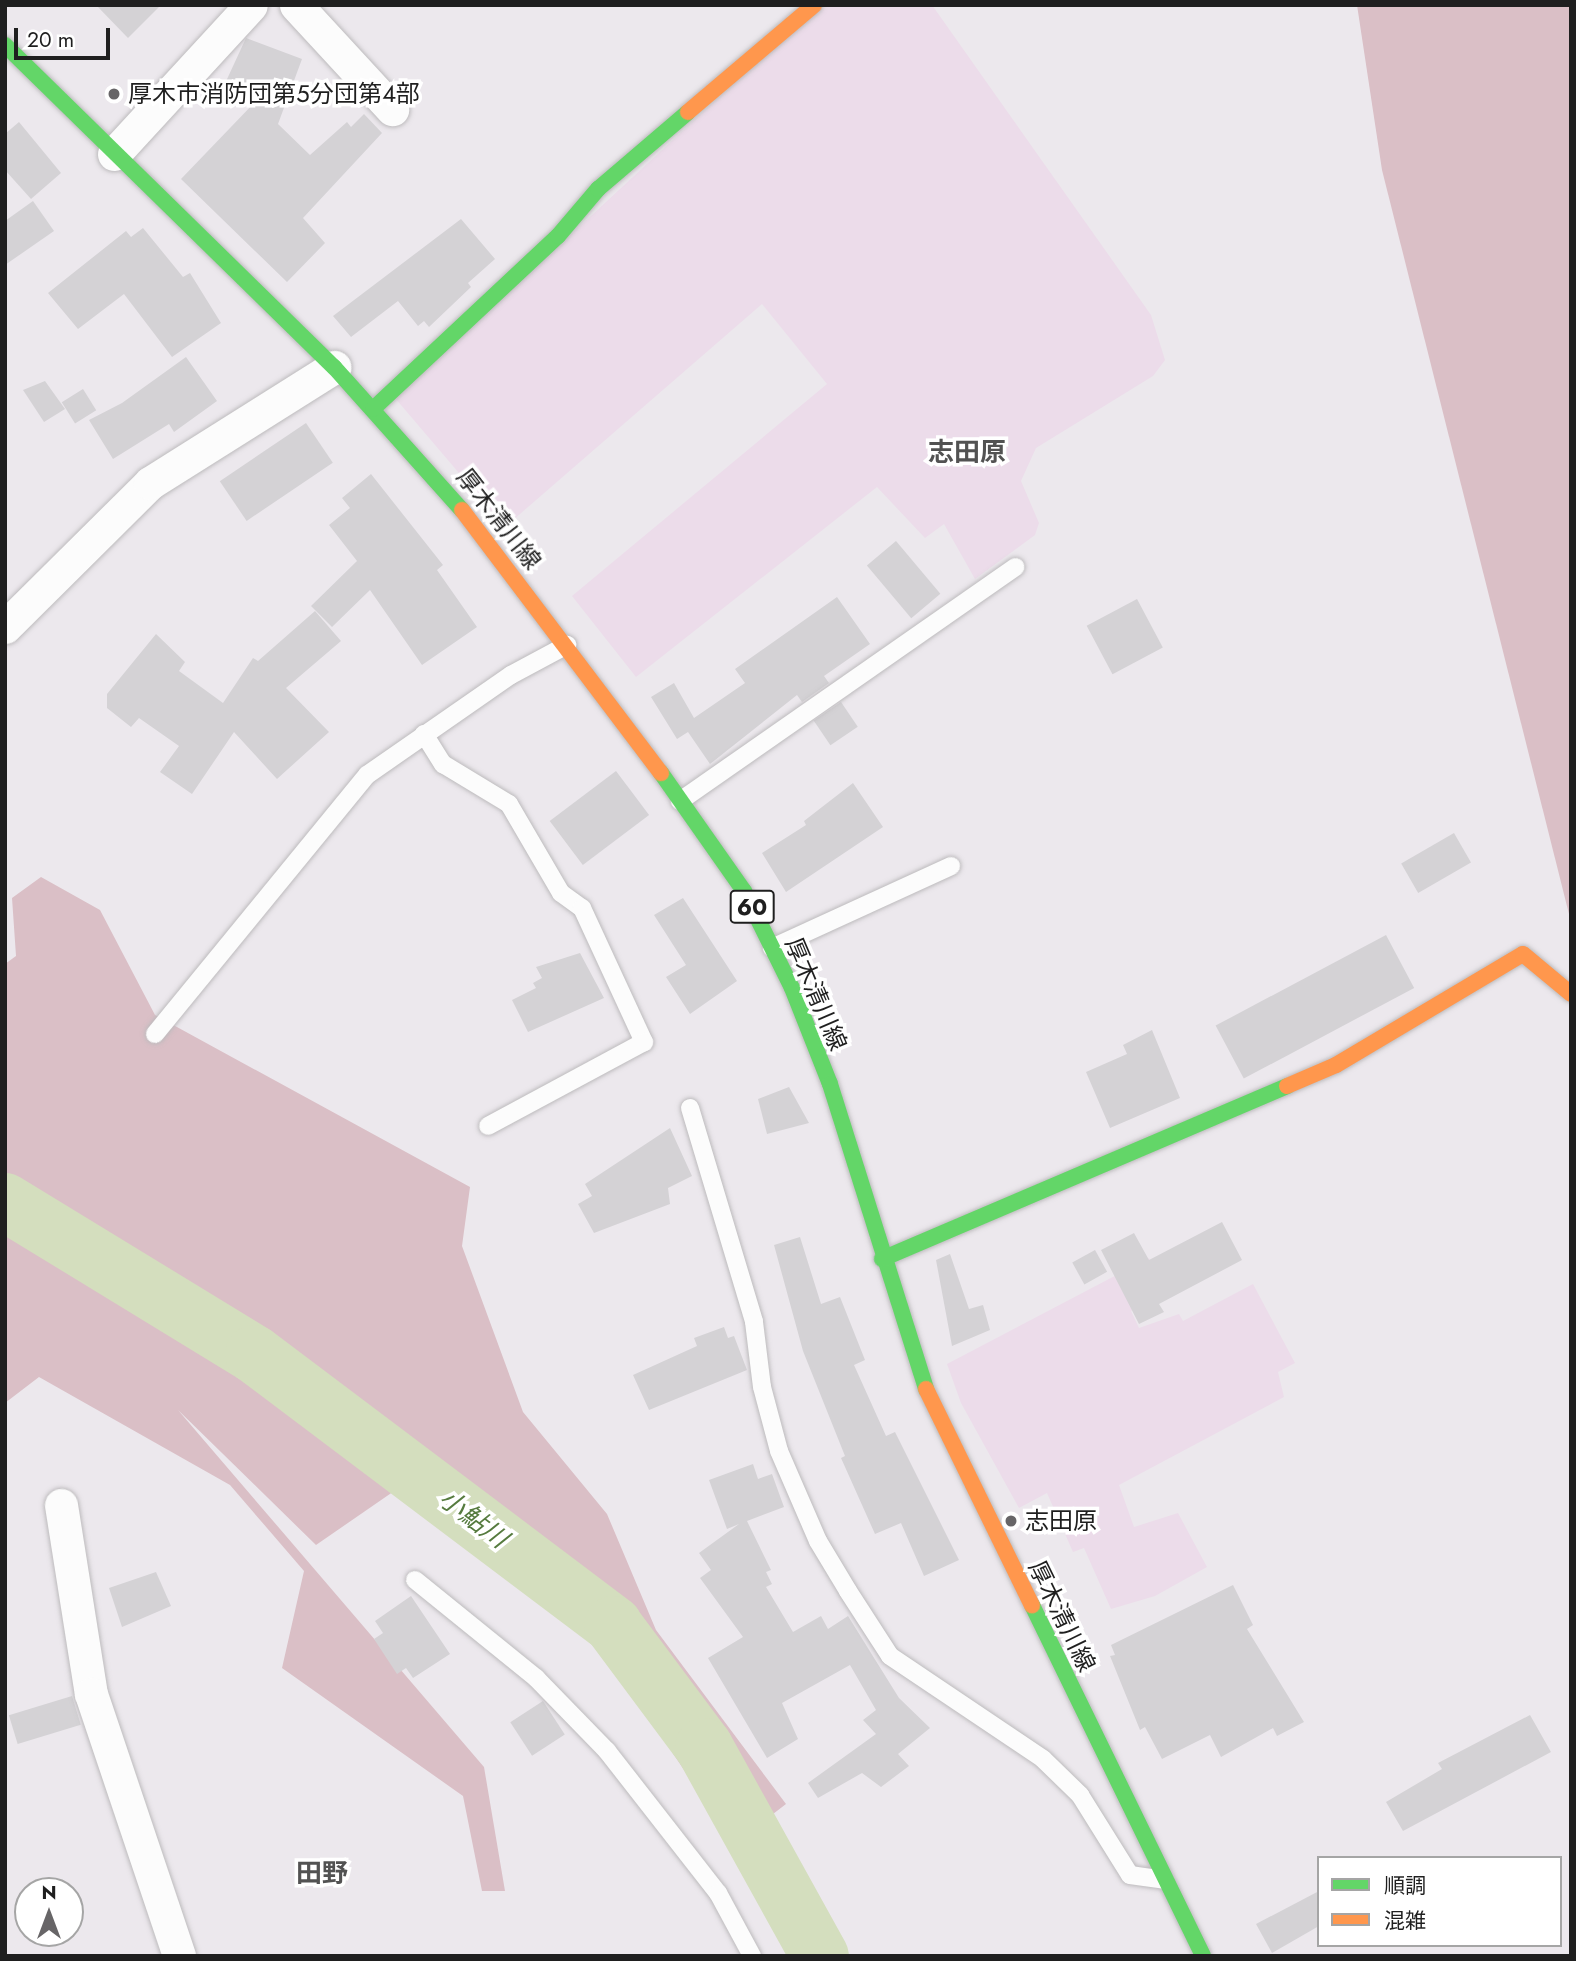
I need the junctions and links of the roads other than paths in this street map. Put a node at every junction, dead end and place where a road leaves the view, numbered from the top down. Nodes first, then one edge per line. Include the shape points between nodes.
1 (251, 5) edge
2 (296, 5) edge
3 (814, 5) edge
4 (5, 45) edge
5 (393, 109) dead end
6 (114, 154) junction
7 (334, 367) junction
8 (373, 409) junction
9 (1015, 568) dead end
10 (5, 627) edge
11 (567, 645) junction
12 (424, 734) junction
13 (680, 801) junction
14 (951, 866) dead end
15 (772, 948) junction
16 (1571, 994) edge
17 (155, 1034) dead end
18 (690, 1108) dead end
19 (488, 1126) dead end
20 (882, 1259) junction
21 (61, 1505) dead end
22 (415, 1580) dead end
23 (1165, 1880) junction
24 (179, 1956) edge
25 (752, 1956) edge
26 (1203, 1956) edge

1 - 6 street
2 - 5 street
3 - 8 main road via 598,189 558,236
4 - 6 main road, 厚木清川線 / 60
6 - 7 main road, 厚木清川線 / 60
7 - 8 main road, 厚木清川線 / 60
7 - 10 street via 150,484
8 - 11 main road, 厚木清川線 / 60 via 432,471
9 - 13 lane
11 - 12 lane via 511,675
11 - 13 main road, 厚木清川線 / 60
12 - 17 lane via 367,775
12 - 19 lane via 443,764 509,804 561,893 582,908 644,1042
13 - 15 main road, 厚木清川線 / 60 via 744,891
14 - 15 lane
15 - 20 main road, 厚木清川線 / 60 via 830,1084
16 - 20 main road via 1523,954 1336,1065
18 - 23 lane via 754,1322 762,1387 779,1451 818,1541 848,1591 890,1656 1043,1759 1080,1795 1130,1875
20 - 23 main road, 厚木清川線 / 60 via 915,1366
21 - 24 street via 91,1694
22 - 25 lane via 537,1678 607,1751 718,1893
23 - 26 main road, 厚木清川線 / 60

